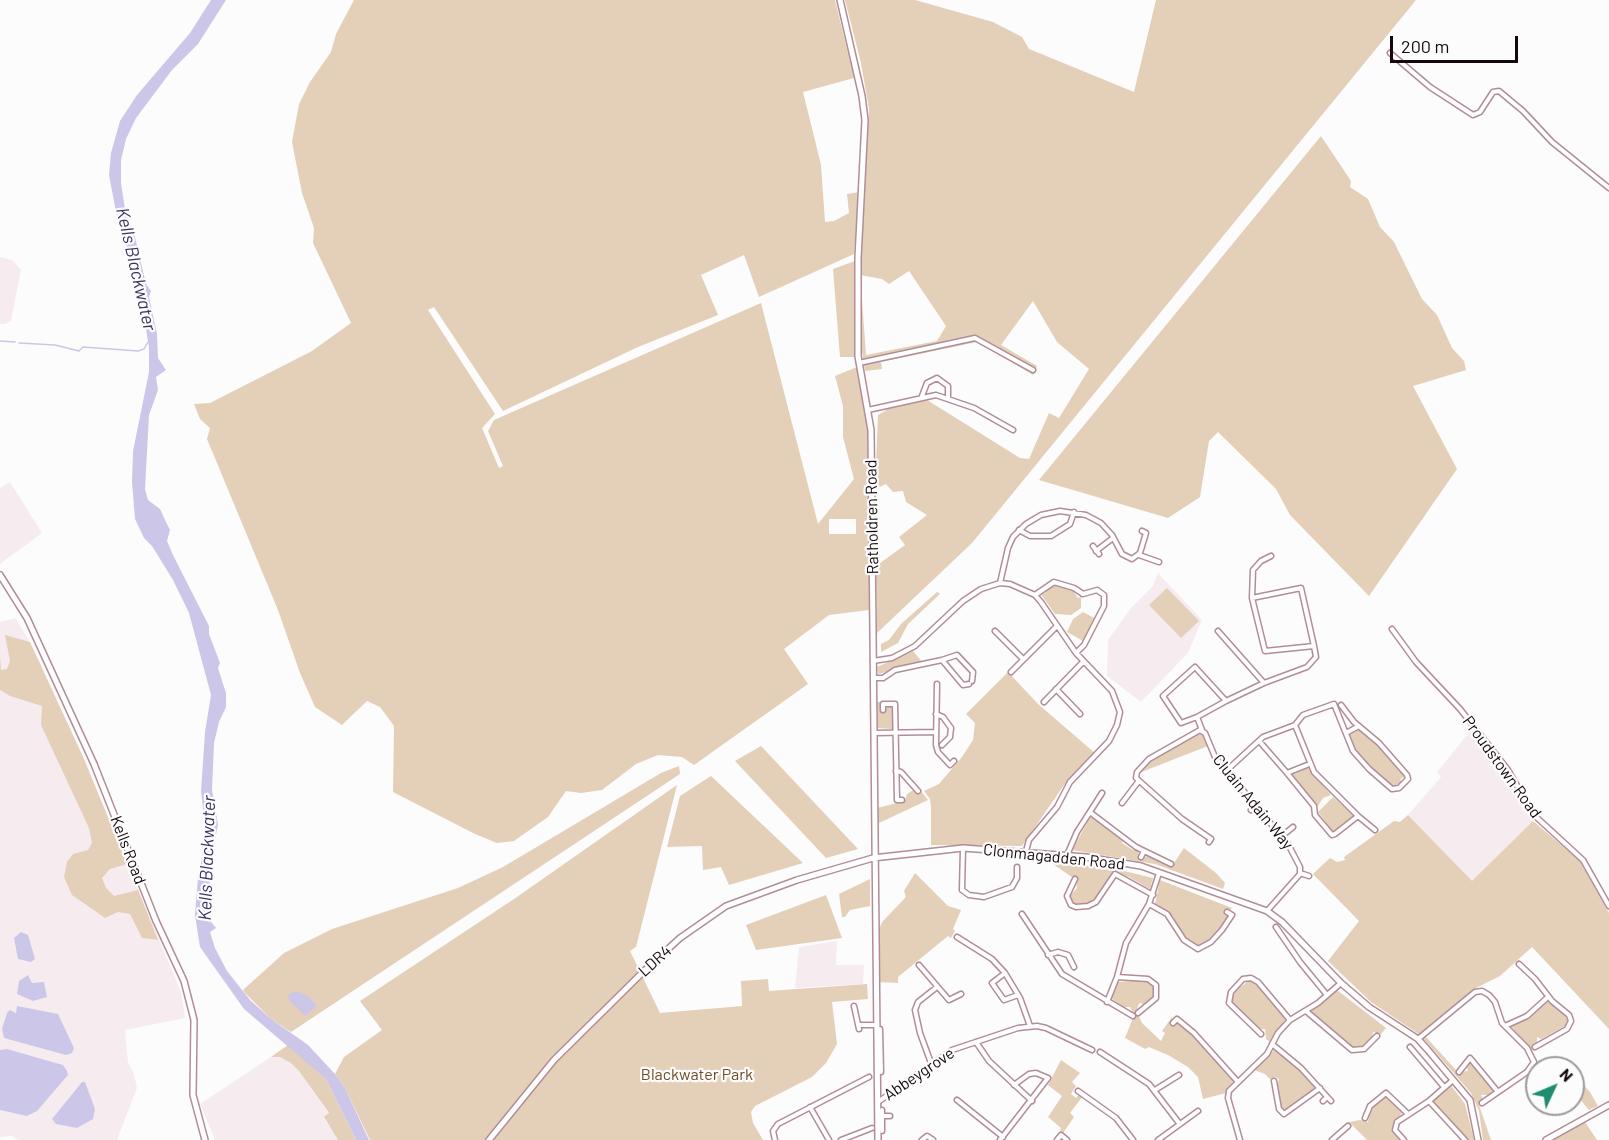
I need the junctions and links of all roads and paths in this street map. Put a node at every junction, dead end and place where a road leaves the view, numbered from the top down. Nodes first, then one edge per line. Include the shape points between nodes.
1 (840, 0) edge
2 (1390, 53) dead end
3 (1609, 188) edge
4 (859, 363) junction
5 (1033, 370) dead end
6 (922, 396) junction
7 (948, 398) junction
8 (868, 410) junction
9 (1013, 430) dead end
10 (1074, 512) junction
11 (1019, 530) junction
12 (1142, 531) dead end
13 (1113, 538) junction
14 (1093, 546) dead end
15 (1138, 555) junction
16 (1271, 556) dead end
17 (1159, 562) dead end
18 (0, 575) edge
19 (1000, 583) junction
20 (1035, 595) junction
21 (1252, 597) junction
22 (1057, 626) junction
23 (1392, 629) dead end
24 (995, 631) dead end
25 (1218, 631) dead end
26 (1314, 646) junction
27 (1076, 653) junction
28 (1023, 659) junction
29 (942, 660) junction
30 (873, 661) junction
31 (1083, 662) junction
32 (1011, 672) dead end
33 (874, 678) junction
34 (1264, 683) junction
35 (937, 684) dead end
36 (1056, 689) junction
37 (1226, 701) junction
38 (1044, 702) dead end
39 (1341, 705) dead end
40 (883, 710) dead end
41 (936, 714) junction
42 (1080, 714) dead end
43 (1197, 717) junction
44 (1295, 725) junction
45 (1359, 726) junction
46 (1202, 731) junction
47 (936, 732) junction
48 (896, 733) junction
49 (1346, 733) junction
50 (873, 734) junction
51 (1260, 742) junction
52 (942, 745) dead end
53 (954, 761) dead end
54 (1307, 765) dead end
55 (896, 771) junction
56 (1226, 771) junction
57 (1287, 773) junction
58 (1137, 780) junction
59 (918, 791) dead end
60 (1102, 796) dead end
61 (902, 800) dead end
62 (1122, 802) dead end
63 (1256, 806) junction
64 (1251, 810) dead end
65 (1091, 813) junction
66 (1358, 816) junction
67 (1293, 827) dead end
68 (1375, 830) dead end
69 (1282, 836) junction
70 (1209, 842) dead end
71 (963, 848) junction
72 (1026, 851) junction
73 (1144, 851) junction
74 (1067, 855) junction
75 (1141, 857) dead end
76 (873, 858) junction
77 (1171, 864) dead end
78 (1017, 867) dead end
79 (1160, 872) junction
80 (1300, 873) junction
81 (1309, 876) dead end
82 (1075, 879) dead end
83 (1153, 895) junction
84 (1149, 904) junction
85 (1609, 906) edge
86 (1267, 911) junction
87 (1227, 912) dead end
88 (1022, 914) dead end
89 (1276, 927) dead end
90 (957, 937) dead end
91 (1048, 955) junction
92 (1519, 964) dead end
93 (1528, 964) dead end
94 (919, 965) dead end
95 (1074, 967) dead end
96 (1524, 969) junction
97 (1005, 973) junction
98 (1117, 977) junction
99 (1341, 983) junction
100 (937, 987) junction
101 (961, 994) dead end
102 (1018, 995) junction
103 (1327, 996) junction
104 (1549, 997) junction
105 (1107, 1002) junction
106 (854, 1006) dead end
107 (1306, 1011) junction
108 (1138, 1012) dead end
109 (1133, 1016) dead end
110 (1290, 1020) junction
111 (1173, 1023) dead end
112 (1030, 1026) junction
113 (1505, 1026) junction
114 (878, 1027) junction
115 (1261, 1034) dead end
116 (1377, 1036) dead end
117 (878, 1038) junction
118 (1536, 1038) dead end
119 (1418, 1039) junction
120 (976, 1042) junction
121 (1540, 1043) junction
122 (1272, 1044) junction
123 (1535, 1047) dead end
124 (1092, 1050) dead end
125 (1101, 1052) dead end
126 (1407, 1054) dead end
127 (931, 1063) junction
128 (1462, 1067) junction
129 (1467, 1070) dead end
130 (881, 1072) dead end
131 (1459, 1072) dead end
132 (1179, 1075) dead end
133 (869, 1077) dead end
134 (1453, 1079) junction
135 (1274, 1081) dead end
136 (1238, 1082) junction
137 (1014, 1085) junction
138 (1444, 1087) junction
139 (1320, 1088) junction
140 (1155, 1090) junction
141 (1078, 1091) dead end
142 (1498, 1092) junction
143 (1482, 1094) dead end
144 (957, 1100) dead end
145 (1032, 1101) junction
146 (1323, 1101) dead end
147 (1429, 1101) junction
148 (877, 1102) junction
149 (1609, 1105) edge
150 (810, 1107) junction
151 (882, 1110) dead end
152 (1198, 1111) dead end
153 (1408, 1114) junction
154 (882, 1116) junction
155 (890, 1116) dead end
156 (1365, 1118) dead end
157 (880, 1123) junction
158 (1179, 1123) junction
159 (1347, 1126) dead end
160 (872, 1128) dead end
161 (882, 1131) dead end
162 (1001, 1138) edge
163 (205, 1140) edge
164 (489, 1140) edge
165 (775, 1140) edge
166 (829, 1140) edge
167 (841, 1140) edge
168 (878, 1140) edge
169 (922, 1140) edge
170 (933, 1140) edge
171 (1057, 1140) edge
172 (1067, 1140) edge
173 (1133, 1140) edge
174 (1158, 1140) edge
175 (1240, 1140) edge
176 (1332, 1140) edge
177 (1404, 1140) edge
178 (1465, 1140) edge
179 (1478, 1140) edge
180 (1545, 1140) edge

1 - 4 street, Ratholdren Road via 865,120 858,258
2 - 3 street via 1430,87 1473,115 1480,112 1493,92 1499,92
4 - 5 street via 975,338
4 - 8 street, Ratholdren Road
6 - 7 street
6 - 7 street via 927,383 937,378 948,386
6 - 8 street
7 - 9 street
8 - 30 street, Ratholdren Road
10 - 11 street via 1041,515
10 - 11 street via 1070,524 1050,536 1035,537
10 - 13 street via 1094,519
11 - 19 street via 1008,548
12 - 15 street via 1146,533
13 - 14 street via 1098,552
13 - 15 street via 1127,558
15 - 17 street
16 - 21 street via 1253,570
18 - 163 street, Kells Road via 27,618 94,764 184,981 194,1020 193,1095
19 - 20 street via 1019,586
19 - 30 street via 971,595 915,646 900,655
20 - 22 street
20 - 27 street via 1054,582 1082,594 1099,591 1106,600
21 - 26 street via 1265,651
21 - 26 street via 1301,588
22 - 27 street
22 - 28 street
23 - 85 street, Proudstown Road via 1508,770 1534,815 1583,860
24 - 28 street
25 - 34 street
26 - 34 street via 1316,657 1307,668
27 - 31 street
28 - 32 street
29 - 29 street via 963,685 970,682 973,672 957,655
29 - 33 street
30 - 33 street, Ratholdren Road
31 - 36 street
31 - 72 street via 1112,691 1119,712 1118,725 1104,748 1070,782 1057,807 1027,843
33 - 50 street, Ratholdren Road
34 - 37 street
35 - 41 street
36 - 38 street
36 - 42 street
37 - 43 street
37 - 43 street via 1195,667 1163,696 1181,723
39 - 45 street
40 - 48 street via 883,704 895,704
41 - 47 street
41 - 52 street via 951,728 950,737
43 - 46 street, Cluain Adain Way
44 - 49 street via 1303,715 1334,704
44 - 51 street via 1269,734
44 - 66 street via 1314,772
45 - 49 street
45 - 49 street via 1407,774 1408,779 1397,789 1364,765
46 - 56 street, Cluain Adain Way
46 - 58 street via 1149,759 1137,772
47 - 48 street
47 - 53 street via 938,752 950,765
48 - 50 street
48 - 55 street
50 - 76 street, Ratholdren Road
51 - 56 street via 1254,743
51 - 57 street
54 - 57 street
55 - 59 street
55 - 61 street via 897,800
56 - 63 street, Cluain Adain Way
57 - 66 street via 1332,835
58 - 62 street
58 - 70 street via 1211,839
60 - 65 street
63 - 64 street
63 - 69 street, Cluain Adain Way
65 - 73 street
65 - 74 street
66 - 68 street
67 - 69 street
69 - 80 street, Cluain Adain Way via 1296,856
71 - 72 street, Clonmagadden Road
71 - 76 street, Clonmagadden Road
71 - 78 street via 962,890 969,895 984,897 1012,886 1017,879
72 - 74 street, Clonmagadden Road
73 - 75 street
73 - 77 street
74 - 79 street, Clonmagadden Road
76 - 114 street, Ratholdren Road
76 - 164 street, LDR4 via 734,902 680,938 554,1060
79 - 83 street
79 - 86 street, Clonmagadden Road
80 - 81 street
80 - 86 street
82 - 83 street via 1067,896 1076,907 1096,902 1115,874
83 - 84 street
84 - 87 street via 1167,914 1184,940 1197,948 1211,942 1222,930 1232,915
84 - 98 street via 1128,937
86 - 99 street, Clonmagadden Road
88 - 91 street
89 - 103 street
90 - 97 street via 992,959
91 - 95 street via 1068,955
91 - 105 street via 1068,979
92 - 96 street
93 - 96 street
94 - 100 street
96 - 104 street
97 - 102 street
97 - 102 street via 992,983 1004,1000
98 - 105 street
98 - 108 street via 1148,979 1156,985 1156,998
99 - 103 street
99 - 119 street, Clonmagadden Road
100 - 101 street via 949,1000
100 - 127 street via 918,1002 915,1010
102 - 112 street
103 - 107 street
104 - 113 street via 1527,1016
104 - 121 street via 1569,1015 1571,1024
105 - 109 street
106 - 114 street via 859,1027
107 - 110 street
107 - 116 street via 1352,1050 1364,1049
110 - 115 street via 1258,982 1247,978 1231,992 1229,1003
110 - 122 street
111 - 136 street via 1177,1019 1194,1033
112 - 120 street, Abbeygrove
112 - 124 street via 1056,1032
113 - 119 street via 1492,998 1479,991
113 - 142 street via 1527,1048 1534,1062 1527,1072
114 - 117 street, Ratholdren Road
117 - 130 street, Ratholdren Road
117 - 148 street, Ratholdren Road
118 - 121 street
119 - 134 street, Clonmagadden Road
120 - 127 street, Abbeygrove
120 - 137 street
121 - 123 street
122 - 136 street
122 - 139 street
125 - 140 street
126 - 138 street via 1412,1048
127 - 148 street, Abbeygrove
128 - 129 street
128 - 131 street
128 - 142 street via 1468,1058 1473,1060
132 - 140 street
133 - 150 street
134 - 138 street
134 - 179 street, Clonmagadden Road via 1470,1102
135 - 139 street via 1279,1109 1284,1114
136 - 175 street via 1228,1094
137 - 145 street
137 - 145 street via 1034,1073 1048,1078
138 - 147 street
139 - 146 street via 1329,1099
140 - 158 street
141 - 173 street via 1116,1118
142 - 143 street via 1484,1102
144 - 162 street
145 - 162 street
147 - 153 street
147 - 178 street
148 - 157 street, Ratholdren Road
149 - 180 street
150 - 165 street via 778,1124 773,1131
150 - 166 street
151 - 154 street
152 - 158 street
153 - 156 street via 1386,1093 1370,1106
153 - 177 street via 1394,1128
154 - 155 street
154 - 157 street
157 - 161 street
157 - 168 street, Ratholdren Road
158 - 174 street
159 - 176 street
160 - 167 street
169 - 170 street via 927,1136
171 - 172 street via 1061,1135

